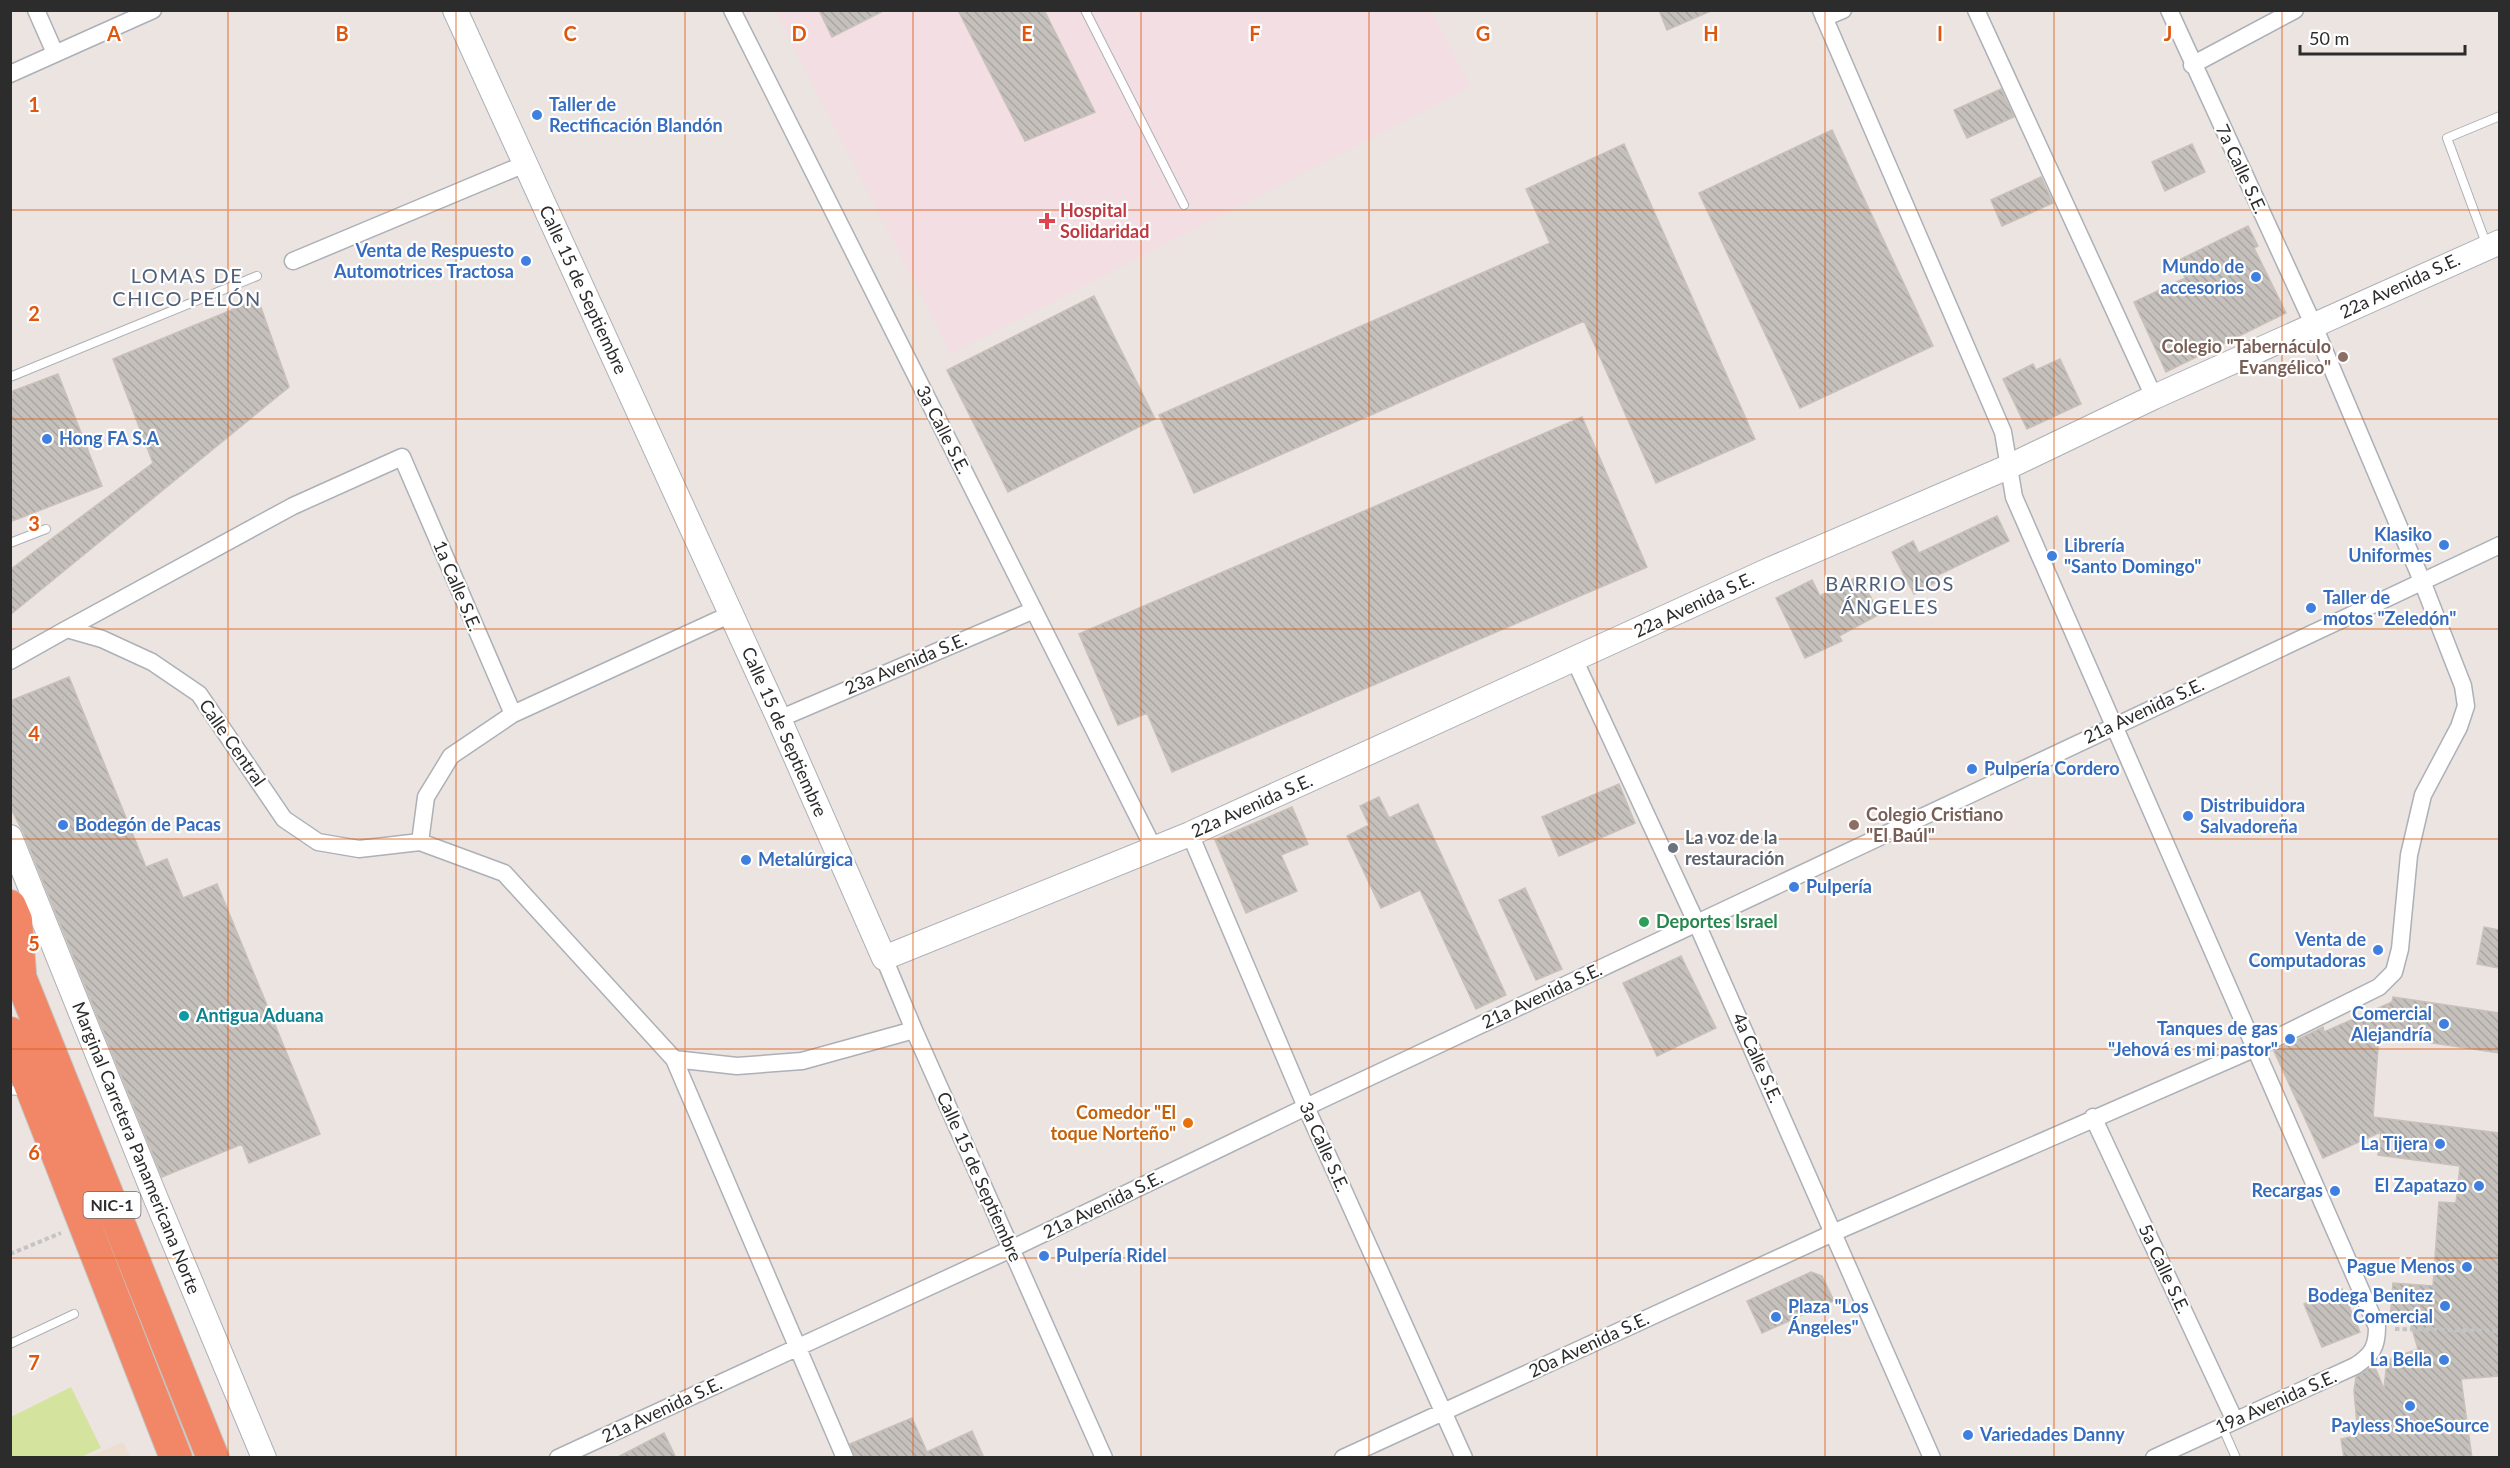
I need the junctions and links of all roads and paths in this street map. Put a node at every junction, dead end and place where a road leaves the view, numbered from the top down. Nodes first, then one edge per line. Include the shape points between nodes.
1 (36, 10) edge
2 (153, 10) edge
3 (455, 10) edge
4 (732, 10) edge
5 (1085, 10) edge
6 (1843, 10) edge
7 (1976, 10) edge
8 (2169, 10) edge
9 (2295, 10) edge
10 (1823, 14) edge
11 (55, 53) junction
12 (2192, 65) junction
13 (10, 74) edge
14 (2499, 116) edge
15 (525, 164) junction
16 (1184, 205) dead end
17 (2493, 244) edge
18 (293, 261) dead end
19 (256, 276) dead end
20 (2314, 326) junction
21 (10, 377) edge
22 (2154, 397) junction
23 (2008, 467) junction
24 (46, 529) dead end
25 (10, 543) edge
26 (2499, 545) edge
27 (2422, 581) junction
28 (1034, 610) junction
29 (731, 614) junction
30 (67, 629) junction
31 (1575, 661) junction
32 (10, 662) edge
33 (513, 714) junction
34 (779, 719) junction
35 (2113, 725) junction
36 (1190, 834) junction
37 (10, 837) edge
38 (420, 842) junction
39 (1154, 849) junction
40 (10, 906) edge
41 (1697, 924) junction
42 (885, 958) junction
43 (14, 970) edge
44 (914, 1030) junction
45 (10, 1033) edge
46 (2256, 1048) junction
47 (674, 1059) junction
48 (22, 1091) edge
49 (1306, 1107) junction
50 (2093, 1117) junction
51 (86, 1222) junction
52 (1834, 1232) junction
53 (1011, 1249) junction
54 (10, 1254) edge
55 (74, 1314) dead end
56 (2377, 1327) junction
57 (2499, 1331) edge
58 (10, 1344) edge
59 (798, 1347) junction
60 (1444, 1411) junction
61 (2228, 1423) junction
62 (585, 1452) edge
63 (176, 1458) edge
64 (213, 1458) edge
65 (264, 1458) edge
66 (558, 1458) edge
67 (846, 1458) edge
68 (1104, 1458) edge
69 (1343, 1458) edge
70 (1464, 1458) edge
71 (1932, 1458) edge
72 (2154, 1458) edge
73 (2236, 1458) edge

1 - 11 street
2 - 11 street
3 - 15 street, Calle 15 de Septiembre
4 - 28 street, 3a Calle S.E.
5 - 16 lane
6 - 10 street
7 - 22 street
8 - 12 street, 7a Calle S.E.
9 - 12 street
10 - 23 street via 2002,432
11 - 13 street
12 - 20 street, 7a Calle S.E.
14 - 17 lane via 2447,138
15 - 18 street
15 - 29 street, Calle 15 de Septiembre
17 - 20 street, 22a Avenida S.E.
19 - 21 lane
20 - 22 street, 22a Avenida S.E.
20 - 27 street, 7a Calle S.E.
22 - 23 street, 22a Avenida S.E.
23 - 31 street, 22a Avenida S.E. via 1770,570
23 - 35 street via 2014,496
24 - 25 lane
26 - 27 street, 21a Avenida S.E.
27 - 35 street, 21a Avenida S.E.
27 - 46 street, 7a Calle S.E. via 2463,686 2466,706 2423,795 2409,855 2400,950 2394,972 2379,987
28 - 34 street, 23a Avenida S.E.
28 - 39 street, 3a Calle S.E.
29 - 33 street
29 - 34 street, Calle 15 de Septiembre
30 - 32 street
30 - 33 street, 1a Calle S.E. via 293,506 402,457
30 - 38 street, Calle Central via 102,639 152,662 199,694 284,819 318,842 359,849
31 - 36 street, 22a Avenida S.E.
31 - 41 street, 4a Calle S.E.
33 - 38 street via 450,756 426,797
34 - 42 street, Calle 15 de Septiembre
35 - 41 street, 21a Avenida S.E.
35 - 46 street
36 - 39 street, 22a Avenida S.E.
36 - 49 street, 3a Calle S.E.
37 - 65 street, Marginal Carretera Panamericana Norte
38 - 47 street via 504,873
39 - 42 street, 22a Avenida S.E.
40 - 43 highway via 16,920
41 - 49 street, 21a Avenida S.E.
41 - 52 street, 4a Calle S.E.
42 - 44 street, Calle 15 de Septiembre
43 - 64 highway, NIC-1
44 - 47 street via 802,1061 737,1066
44 - 53 street, Calle 15 de Septiembre
45 - 48 highway, NIC-1
46 - 50 street, 20a Avenida S.E.
46 - 56 street
47 - 59 street
48 - 51 highway, NIC-1
49 - 53 street, 21a Avenida S.E.
49 - 60 street, 3a Calle S.E.
50 - 52 street, 20a Avenida S.E.
50 - 61 street, 5a Calle S.E.
51 - 54 path
51 - 63 highway, NIC-1
52 - 60 street, 20a Avenida S.E.
52 - 71 street, 4a Calle S.E.
53 - 59 street, 21a Avenida S.E.
53 - 68 street, Calle 15 de Septiembre
55 - 58 lane
56 - 57 path
56 - 61 street, 19a Avenida S.E. via 2377,1344 2369,1357
59 - 62 street, 21a Avenida S.E.
59 - 67 street
60 - 69 street, 20a Avenida S.E.
60 - 70 street, 3a Calle S.E.
61 - 72 street, 19a Avenida S.E.
61 - 73 lane
62 - 66 street, 21a Avenida S.E.

